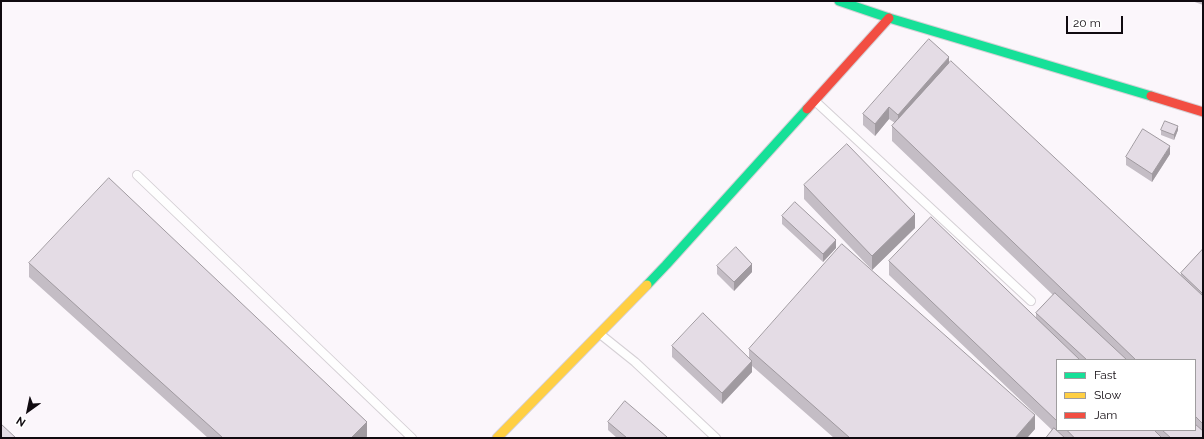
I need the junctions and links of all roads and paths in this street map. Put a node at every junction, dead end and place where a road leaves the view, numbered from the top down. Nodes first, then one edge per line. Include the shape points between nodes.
1 (839, 1) edge
2 (889, 18) junction
3 (814, 101) junction
4 (1203, 112) edge
5 (137, 175) dead end
6 (1031, 302) dead end
7 (600, 334) junction
8 (412, 438) edge
9 (497, 438) edge
10 (716, 438) edge

1 - 2 street
2 - 3 street
2 - 4 street
3 - 6 lane
3 - 7 street
5 - 8 lane
7 - 9 street
7 - 10 lane via 635,362

